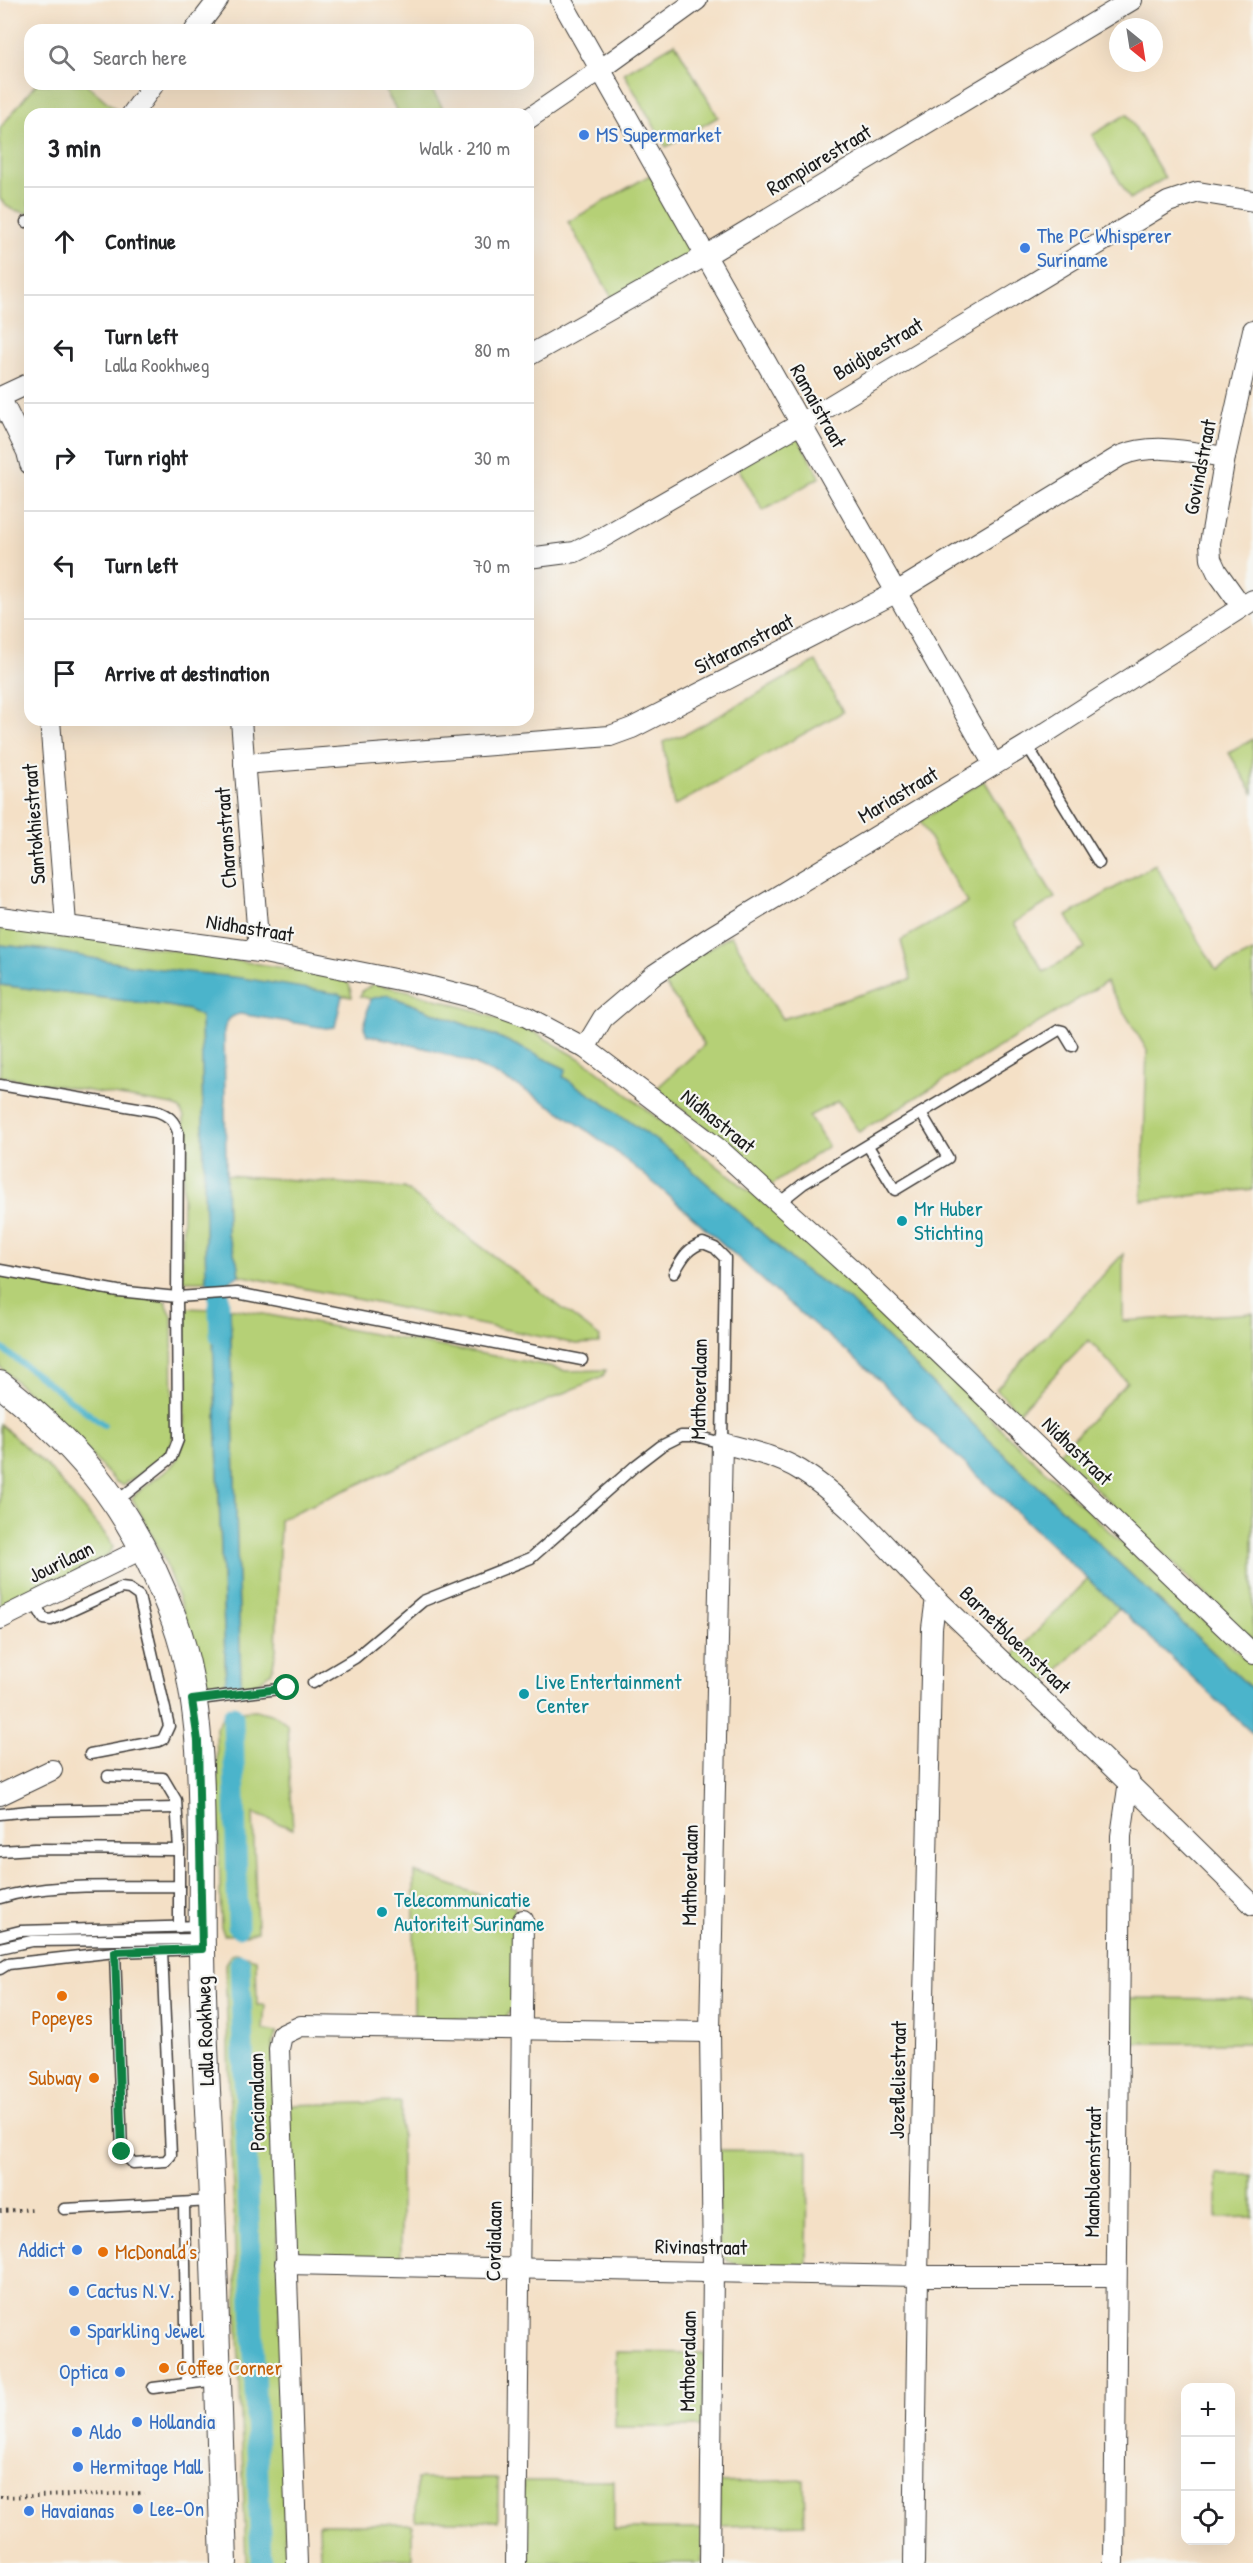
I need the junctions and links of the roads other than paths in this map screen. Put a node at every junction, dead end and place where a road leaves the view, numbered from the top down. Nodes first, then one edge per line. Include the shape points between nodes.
1 (218, 0) edge
2 (561, 0) edge
3 (1132, 0) edge
4 (687, 3) edge
5 (200, 24) edge
6 (600, 70) junction
7 (149, 90) edge
8 (136, 108) edge
9 (534, 115) edge
10 (1253, 201) edge
11 (705, 256) junction
12 (1253, 330) edge
13 (534, 354) edge
14 (24, 386) edge
15 (0, 398) edge
16 (801, 424) junction
17 (24, 446) edge
18 (1225, 457) junction
19 (534, 557) edge
20 (895, 592) junction
21 (1247, 604) edge
22 (50, 726) edge
23 (241, 726) edge
24 (1027, 745) junction
25 (244, 764) junction
26 (994, 765) junction
27 (1099, 862) dead end
28 (0, 916) edge
29 (66, 924) junction
30 (259, 952) junction
31 (1072, 1046) dead end
32 (585, 1048) junction
33 (0, 1085) edge
34 (921, 1113) junction
35 (868, 1146) junction
36 (779, 1203) junction
37 (0, 1270) edge
38 (674, 1273) dead end
39 (177, 1297) junction
40 (582, 1360) dead end
41 (0, 1384) edge
42 (722, 1443) junction
43 (116, 1502) junction
44 (144, 1548) junction
45 (936, 1598) junction
46 (34, 1602) junction
47 (0, 1619) edge
48 (1253, 1654) edge
49 (313, 1683) dead end
50 (287, 1688) dead end
51 (192, 1700) junction
52 (90, 1754) dead end
53 (52, 1770) dead end
54 (108, 1776) dead end
55 (1129, 1781) junction
56 (0, 1795) edge
57 (176, 1808) junction
58 (0, 1814) edge
59 (179, 1850) junction
60 (0, 1851) edge
61 (179, 1886) junction
62 (0, 1898) edge
63 (1253, 1905) edge
64 (523, 1920) dead end
65 (196, 1935) junction
66 (0, 1936) edge
67 (0, 1948) edge
68 (162, 1951) junction
69 (115, 1952) junction
70 (0, 1969) edge
71 (521, 2028) junction
72 (711, 2032) junction
73 (212, 2201) junction
74 (184, 2203) junction
75 (64, 2209) dead end
76 (285, 2264) junction
77 (518, 2269) junction
78 (713, 2270) junction
79 (918, 2276) junction
80 (1115, 2276) junction
81 (217, 2380) junction
82 (187, 2382) junction
83 (153, 2388) dead end
84 (224, 2563) edge
85 (297, 2563) edge
86 (516, 2563) edge
87 (710, 2563) edge
88 (915, 2563) edge
89 (1114, 2563) edge

1 - 5 street
2 - 6 street, Ramaistraat
3 - 11 street, Rampiarestraat
4 - 6 street
6 - 9 street
6 - 11 street, Ramaistraat
7 - 8 street
10 - 16 street, Baidjoestraat via 1198,192 1168,202
11 - 13 street, Rampiarestraat
11 - 16 street, Ramaistraat
12 - 18 street, Govindstraat
14 - 15 street
15 - 17 street
16 - 19 street, Baidjoestraat via 575,552
16 - 20 street, Ramaistraat
18 - 20 street, Sitaramstraat via 1151,447 1120,456
18 - 21 street, Govindstraat via 1210,543 1211,559 1217,572
20 - 25 street, Sitaramstraat via 610,736
20 - 26 street, Ramaistraat
21 - 24 street, Mariastraat
22 - 29 street, Santokhiestraat
23 - 25 street, Charanstraat
24 - 26 street, Mariastraat
24 - 27 lane
25 - 30 street, Charanstraat
26 - 32 street, Mariastraat via 655,974 603,1018
28 - 29 street, Nidhastraat
29 - 30 street, Nidhastraat
30 - 32 street, Nidhastraat via 475,998 525,1016
31 - 34 lane via 1063,1030 1059,1030
32 - 36 street, Nidhastraat via 720,1150
33 - 39 lane via 156,1111 175,1122
34 - 35 lane
34 - 35 lane via 948,1158 895,1190
35 - 36 lane via 803,1184
36 - 48 street, Nidhastraat
37 - 39 lane
38 - 42 lane, Mathoeralaan via 686,1253 703,1243 725,1258
39 - 40 lane via 237,1293
39 - 43 lane via 178,1440 171,1458
41 - 43 street, Lalla Rookhweg via 86,1461
42 - 45 street, Barnetbloemstraat via 798,1469 822,1486
42 - 49 lane via 681,1436 661,1446 531,1558 423,1601 355,1658
42 - 72 street, Mathoeralaan
43 - 44 street, Lalla Rookhweg
44 - 46 street, Jourilaan
44 - 51 street, Lalla Rookhweg via 176,1624
45 - 55 street, Barnetbloemstraat
45 - 79 street, Jozefleliestraat via 932,1628
46 - 47 street, Jourilaan
46 - 52 lane via 44,1619 51,1620 121,1588 139,1596 169,1726 159,1741
50 - 51 lane
51 - 65 street, Lalla Rookhweg via 198,1741
53 - 56 street
54 - 57 lane via 163,1778 172,1791
55 - 63 street, Barnetbloemstraat
55 - 80 street, Maanbloemstraat via 1120,1836
57 - 58 lane via 29,1810
57 - 59 lane
59 - 60 lane
59 - 61 lane
61 - 62 lane via 63,1888
61 - 65 lane
64 - 71 street, Cordialaan
65 - 66 lane via 20,1931
65 - 67 lane via 40,1941
65 - 68 lane
65 - 73 street, Lalla Rookhweg
68 - 69 lane
68 - 69 lane via 171,2155 166,2161 133,2163 122,2152
69 - 70 lane via 8,1964
71 - 72 street, Poncianalaan
71 - 76 street, Poncianalaan via 300,2026 282,2035 279,2049
71 - 77 street, Cordialaan
72 - 78 street, Mathoeralaan
73 - 74 lane
73 - 81 street, Lalla Rookhweg
74 - 75 lane
74 - 82 lane
76 - 77 street, Rivinastraat
76 - 85 street, Poncianalaan
77 - 78 street, Rivinastraat
77 - 86 street, Cordialaan
78 - 79 street, Rivinastraat
78 - 87 street, Mathoeralaan
79 - 80 street, Rivinastraat
79 - 88 street, Jozefleliestraat
80 - 89 street, Maanbloemstraat
81 - 82 lane
81 - 84 street, Lalla Rookhweg
82 - 83 lane

